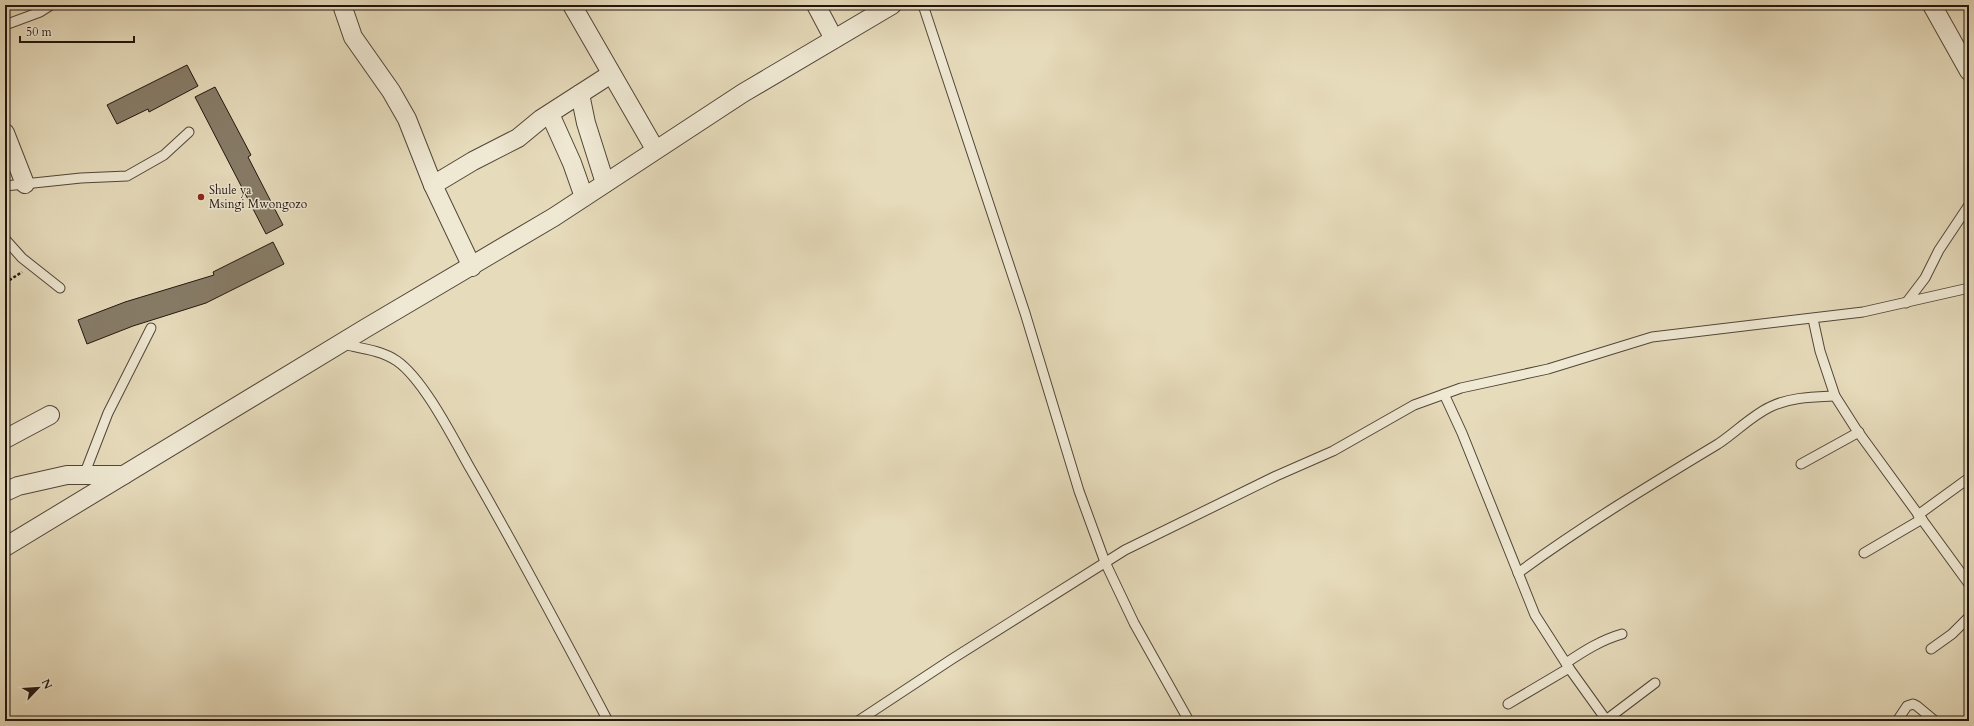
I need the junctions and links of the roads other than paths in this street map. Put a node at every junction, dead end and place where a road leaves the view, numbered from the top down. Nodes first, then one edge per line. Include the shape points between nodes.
1 (51, 5) edge
2 (342, 5) edge
3 (572, 5) edge
4 (816, 5) edge
5 (892, 5) edge
6 (922, 5) edge
7 (1932, 5) edge
8 (5, 25) edge
9 (834, 39) junction
10 (1969, 71) edge
11 (611, 74) junction
12 (580, 94) junction
13 (550, 114) junction
14 (5, 132) edge
15 (189, 132) dead end
16 (655, 149) junction
17 (605, 182) junction
18 (25, 184) junction
19 (433, 185) junction
20 (5, 186) edge
21 (584, 197) junction
22 (1969, 204) edge
23 (5, 239) edge
24 (472, 267) junction
25 (60, 288) dead end
26 (1969, 288) edge
27 (1906, 303) junction
28 (1813, 319) junction
29 (151, 328) dead end
30 (340, 344) junction
31 (1444, 394) junction
32 (1835, 396) junction
33 (50, 415) dead end
34 (1859, 432) junction
35 (5, 439) edge
36 (1801, 464) dead end
37 (84, 475) junction
38 (125, 475) junction
39 (1969, 478) edge
40 (5, 492) edge
41 (1920, 517) junction
42 (5, 547) edge
43 (1864, 553) dead end
44 (1105, 562) junction
45 (1518, 573) junction
46 (1969, 584) edge
47 (1969, 617) edge
48 (1622, 634) dead end
49 (1931, 649) dead end
50 (1568, 665) junction
51 (1656, 683) dead end
52 (1508, 704) dead end
53 (1605, 719) edge
54 (608, 721) edge
55 (858, 721) edge
56 (1189, 721) edge
57 (1595, 721) edge
58 (1897, 721) edge
59 (1935, 721) edge

1 - 8 lane via 40,12
2 - 19 street via 353,37 391,91 407,119
3 - 11 street
4 - 9 street
5 - 9 street
6 - 44 lane via 1025,313 1079,491
7 - 10 street
9 - 16 street
11 - 12 street
11 - 16 street
12 - 13 street
12 - 17 street via 586,123
13 - 19 street via 518,138
13 - 21 street
14 - 18 street
15 - 18 lane via 164,155 127,176
16 - 17 street
17 - 21 street
18 - 20 lane
19 - 24 street
21 - 24 street
22 - 27 lane via 1925,278
23 - 25 lane via 22,258
24 - 30 street
26 - 27 lane
27 - 28 lane
28 - 31 lane via 1652,337 1548,369 1460,388
28 - 32 lane via 1820,351
29 - 37 lane via 108,413
30 - 38 street
30 - 54 lane via 372,351 396,360 414,377 447,426 494,509
31 - 44 lane via 1414,405 1333,451 1276,476
31 - 45 lane
32 - 34 lane
32 - 45 lane via 1793,400 1770,407 1720,443 1644,488
33 - 35 street
34 - 36 lane
34 - 41 lane
37 - 38 street
37 - 40 street via 67,474 18,486
38 - 42 street
39 - 41 lane
41 - 43 lane
41 - 46 lane
44 - 55 lane
44 - 56 lane via 1134,623
45 - 50 lane via 1536,615
47 - 49 lane via 1952,634
48 - 50 lane via 1590,647
50 - 52 lane
50 - 53 lane
51 - 53 lane
53 - 57 lane
58 - 59 lane via 1907,706 1913,704

